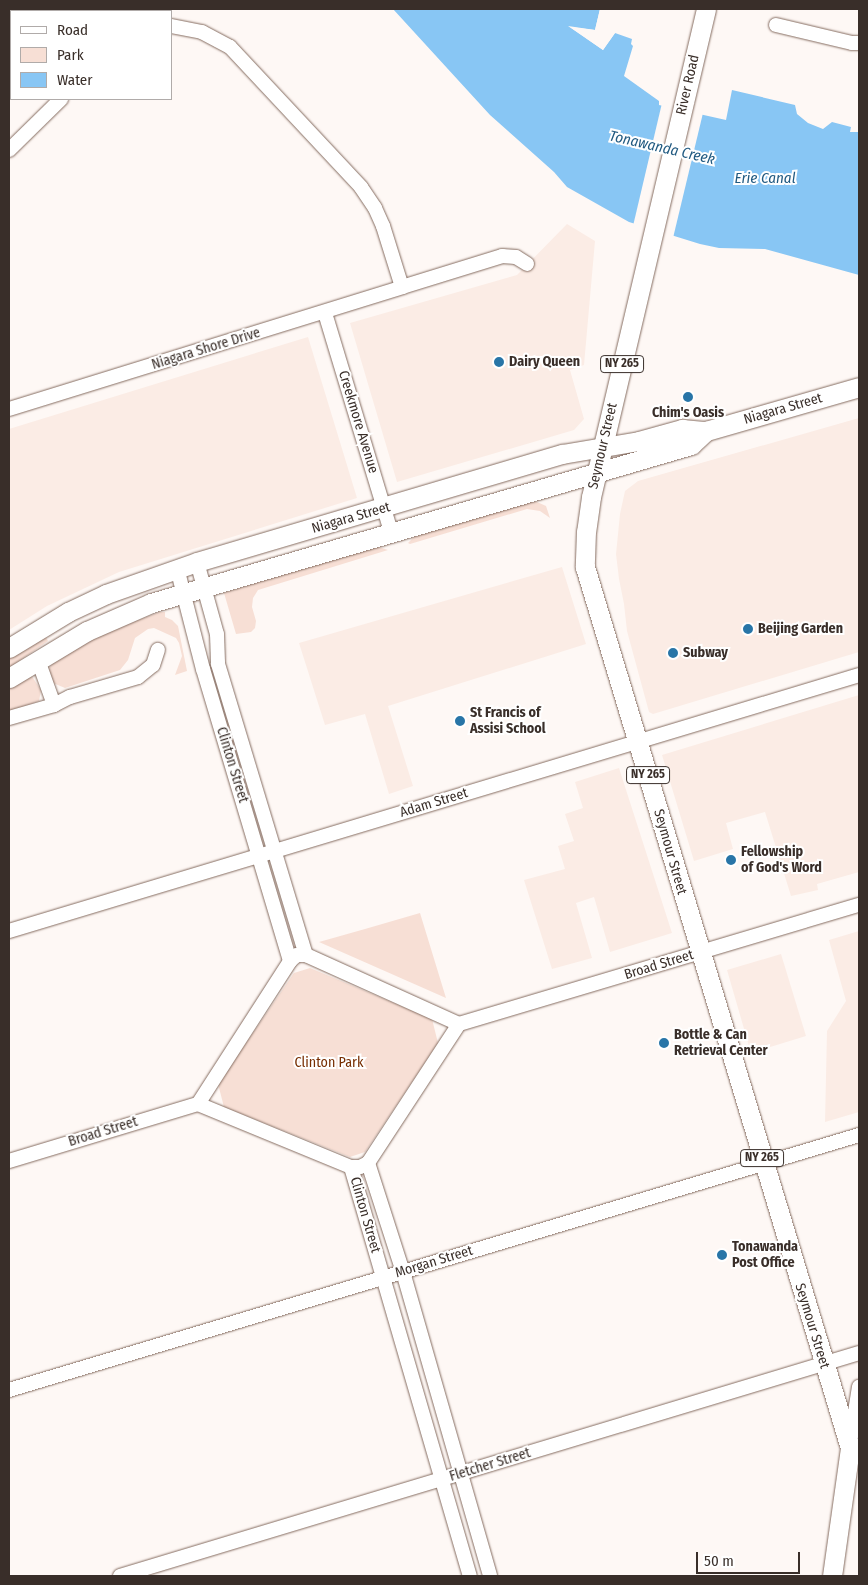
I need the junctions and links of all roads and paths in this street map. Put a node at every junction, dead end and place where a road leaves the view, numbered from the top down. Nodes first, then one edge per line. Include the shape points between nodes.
1 (706, 9) edge
2 (776, 25) dead end
3 (172, 26) edge
4 (859, 43) edge
5 (60, 100) edge
6 (9, 150) edge
7 (670, 161) joint
8 (527, 264) dead end
9 (402, 287) junction
10 (324, 312) junction
11 (859, 387) edge
12 (9, 409) edge
13 (706, 431) junction
14 (604, 447) junction
15 (597, 472) junction
16 (384, 508) junction
17 (391, 532) junction
18 (197, 562) junction
19 (178, 568) junction
20 (204, 588) junction
21 (184, 594) junction
22 (9, 648) edge
23 (158, 650) dead end
24 (38, 660) junction
25 (859, 675) edge
26 (9, 678) edge
27 (54, 705) junction
28 (9, 718) edge
29 (639, 743) junction
30 (274, 850) junction
31 (258, 856) junction
32 (859, 905) edge
33 (9, 931) edge
34 (700, 952) junction
35 (306, 955) junction
36 (290, 961) junction
37 (459, 1024) junction
38 (198, 1104) junction
39 (859, 1135) edge
40 (9, 1161) edge
41 (368, 1163) junction
42 (764, 1164) junction
43 (351, 1167) junction
44 (403, 1272) junction
45 (383, 1278) junction
46 (859, 1354) edge
47 (824, 1364) junction
48 (432, 1372) junction
49 (412, 1378) junction
50 (859, 1387) edge
51 (9, 1390) edge
52 (850, 1448) junction
53 (461, 1474) junction
54 (442, 1480) junction
55 (490, 1574) edge
56 (120, 1576) edge
57 (472, 1576) edge
58 (830, 1576) edge

1 - 7 main road, River Road / NY 265
2 - 4 street
3 - 9 street via 202,32 230,47 361,187 383,226
5 - 6 street
7 - 14 main road, Seymour Street / NY 265
8 - 9 street, Niagara Shore Drive via 516,257 502,256
9 - 10 street, Niagara Shore Drive
10 - 12 street, Niagara Shore Drive
10 - 16 street, Creekmore Avenue
11 - 13 main road, Niagara Street
13 - 14 main road, Niagara Street via 682,429
13 - 15 main road, Niagara Street via 691,444
14 - 15 main road, Seymour Street / NY 265
14 - 16 main road, Niagara Street via 562,454
15 - 17 main road, Niagara Street
15 - 29 main road, Seymour Street / NY 265 via 586,531 585,567
16 - 17 street, Creekmore Avenue
16 - 18 main road, Niagara Street
17 - 20 main road, Niagara Street
18 - 19 main road, Niagara Street
18 - 20 street, Clinton Street
19 - 21 street, Clinton Street
19 - 22 main road, Niagara Street via 98,597
20 - 21 main road, Niagara Street
20 - 30 street, Clinton Street via 217,634 218,664
21 - 24 main road, Niagara Street via 120,616
21 - 31 street, Clinton Street
23 - 27 street via 152,665 138,678 70,697
24 - 26 main road, Niagara Street
24 - 27 street
25 - 29 street, Adam Street
27 - 28 street
29 - 30 street, Adam Street
29 - 34 main road, Seymour Street / NY 265
30 - 31 street, Adam Street
30 - 35 street, Clinton Street
31 - 33 street, Adam Street
31 - 36 street, Clinton Street
32 - 34 street, Broad Street
34 - 37 street, Broad Street
34 - 42 main road, Seymour Street / NY 265
35 - 36 street via 297,955
35 - 37 street
36 - 38 street
37 - 41 street
38 - 40 street, Broad Street
38 - 43 street
39 - 42 street, Morgan Street
41 - 43 street
41 - 44 street, Clinton Street
42 - 44 street, Morgan Street
42 - 47 main road, Seymour Street / NY 265
43 - 45 street, Clinton Street
44 - 45 street, Morgan Street
44 - 48 street, Clinton Street
45 - 49 street, Clinton Street
45 - 51 street, Morgan Street
46 - 47 street, Fletcher Street
47 - 52 main road, Seymour Street / NY 265
47 - 53 street, Fletcher Street
48 - 49 street
48 - 53 street, Clinton Street
49 - 54 street, Clinton Street
50 - 52 street
52 - 58 main road, NY 265
53 - 54 street, Fletcher Street
53 - 55 street, Clinton Street
54 - 56 street, Fletcher Street
54 - 57 street, Clinton Street
55 - 57 street, Clinton Street

